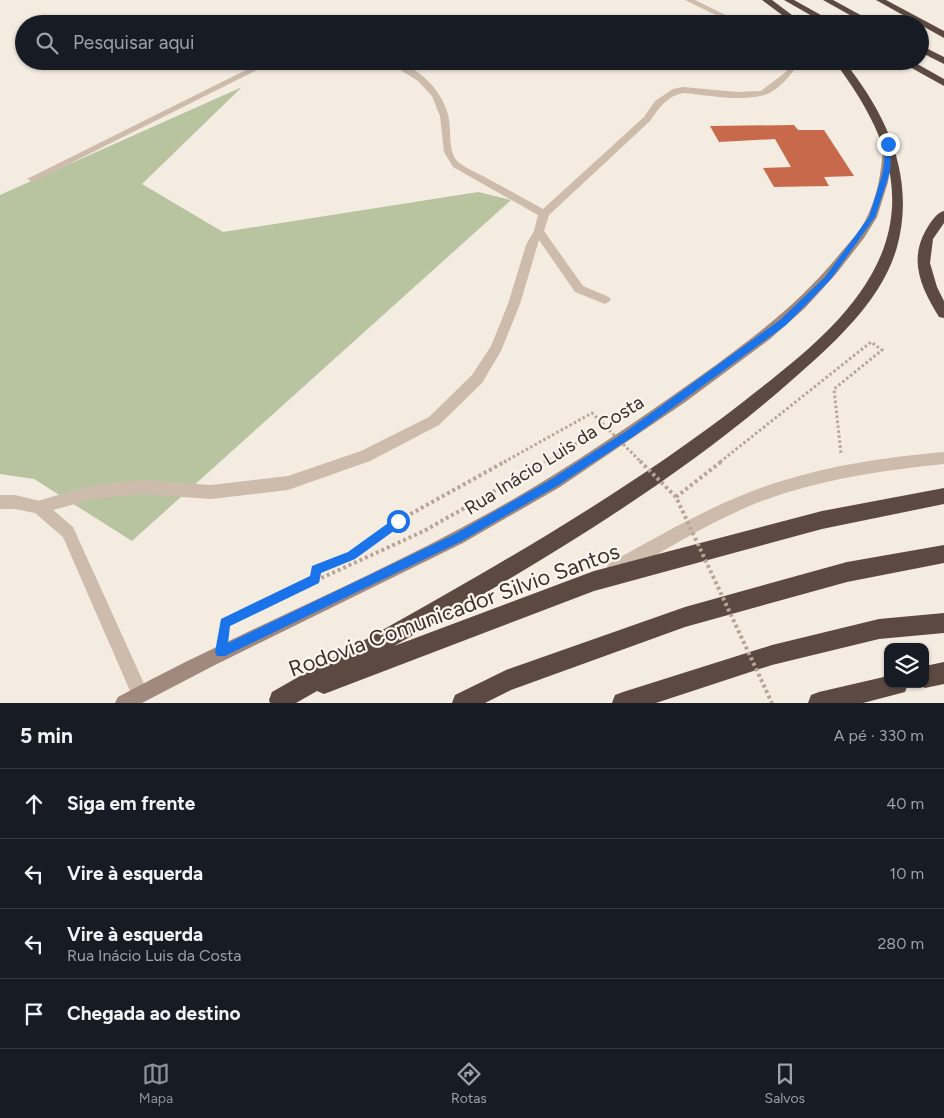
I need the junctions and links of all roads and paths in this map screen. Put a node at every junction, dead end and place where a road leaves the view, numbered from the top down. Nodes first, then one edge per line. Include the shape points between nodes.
1 (688, 0) edge
2 (710, 0) edge
3 (766, 0) edge
4 (788, 0) edge
5 (827, 0) edge
6 (842, 0) edge
7 (871, 0) edge
8 (880, 0) edge
9 (699, 4) junction
10 (889, 5) junction
11 (722, 15) edge
12 (787, 15) edge
13 (816, 15) edge
14 (856, 15) edge
15 (869, 15) edge
16 (907, 15) edge
17 (929, 27) edge
18 (944, 35) edge
19 (929, 52) edge
20 (944, 61) edge
21 (253, 70) edge
22 (410, 70) edge
23 (791, 70) edge
24 (847, 70) edge
25 (920, 70) edge
26 (944, 83) edge
27 (888, 144) junction
28 (32, 179) dead end
29 (544, 214) junction
30 (944, 215) edge
31 (539, 231) junction
32 (605, 300) dead end
33 (944, 313) edge
34 (611, 422) dead end
35 (603, 427) dead end
36 (587, 437) dead end
37 (850, 456) dead end
38 (944, 458) edge
39 (944, 496) edge
40 (676, 497) junction
41 (0, 502) edge
42 (39, 507) junction
43 (944, 554) edge
44 (315, 579) junction
45 (594, 581) junction
46 (944, 623) edge
47 (221, 652) junction
48 (944, 673) edge
49 (929, 676) edge
50 (884, 687) edge
51 (140, 694) junction
52 (277, 702) edge
53 (124, 703) edge
54 (462, 703) edge
55 (623, 703) edge
56 (772, 703) edge
57 (819, 703) edge

1 - 9 street
2 - 9 street
3 - 12 highway
4 - 13 highway
5 - 14 highway
6 - 15 highway
7 - 10 highway
8 - 10 highway
9 - 11 street
10 - 16 highway
17 - 18 highway
19 - 20 highway
21 - 28 street
22 - 29 street via 442,103 448,156 456,165
23 - 29 street via 763,93 673,92
24 - 27 highway via 867,98
25 - 26 highway
27 - 47 main road, Rua Inácio Luis da Costa via 886,172 872,217 828,278 783,322 631,433 554,483 459,537
27 - 52 highway via 898,186 898,212 891,244 877,277 809,357 670,467 598,514
29 - 31 street
30 - 33 highway via 931,228 924,245 922,266 931,293
31 - 32 street via 579,289
31 - 42 street via 531,245 497,348 477,379 434,421 365,456 288,483 211,492 141,487 93,492
34 - 35 path
36 - 44 path via 424,531
37 - 40 path via 841,457 834,389 882,350 871,342
38 - 45 street via 896,462 837,473 746,501 706,518
39 - 45 highway, Rodovia Comunicador Silvio Santos via 822,520
40 - 44 path, bridge via 592,414 398,521 352,556 316,570
40 - 56 path, bridge
41 - 42 street
42 - 51 street via 68,532
43 - 54 highway via 847,572 685,617 506,681
44 - 47 path via 225,622
45 - 52 highway, Rodovia Comunicador Silvio Santos
46 - 55 highway via 879,629 772,655
47 - 51 main road, Rua Inácio Luis da Costa
48 - 49 highway
50 - 57 highway
51 - 53 main road, Rua Inácio Luis da Costa

